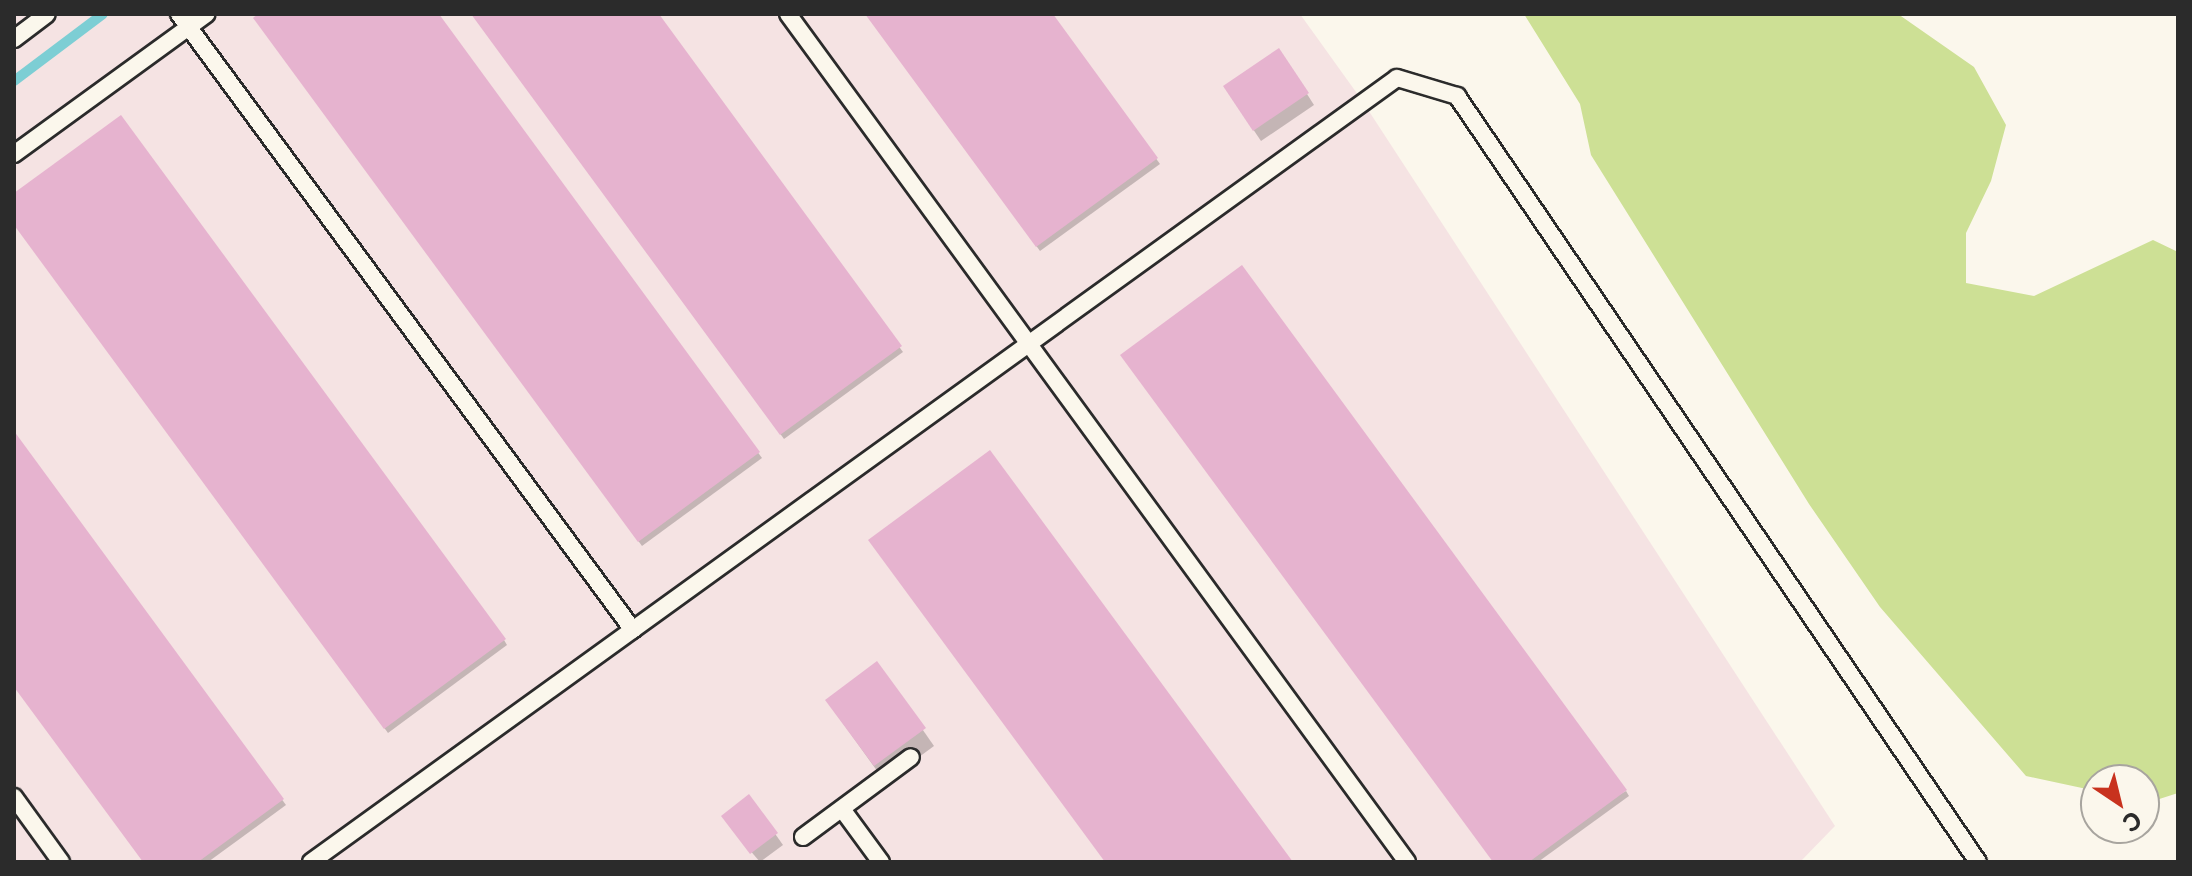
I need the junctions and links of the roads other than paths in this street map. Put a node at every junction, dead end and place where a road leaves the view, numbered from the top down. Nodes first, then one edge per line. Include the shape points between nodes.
1 (47, 14) edge
2 (207, 14) edge
3 (788, 14) edge
4 (184, 21) edge
5 (14, 39) edge
6 (14, 154) edge
7 (1028, 342) junction
8 (633, 630) junction
9 (911, 757) dead end
10 (14, 797) edge
11 (842, 809) junction
12 (803, 837) dead end
13 (61, 862) edge
14 (311, 862) edge
15 (881, 862) edge
16 (1407, 862) edge
17 (1978, 862) edge

1 - 5 lane
2 - 4 lane
3 - 7 lane
4 - 6 lane
4 - 8 lane
7 - 8 lane
7 - 16 lane
7 - 17 lane via 1397,78 1457,96
8 - 14 lane
9 - 11 lane
10 - 13 lane
11 - 12 lane
11 - 15 lane

